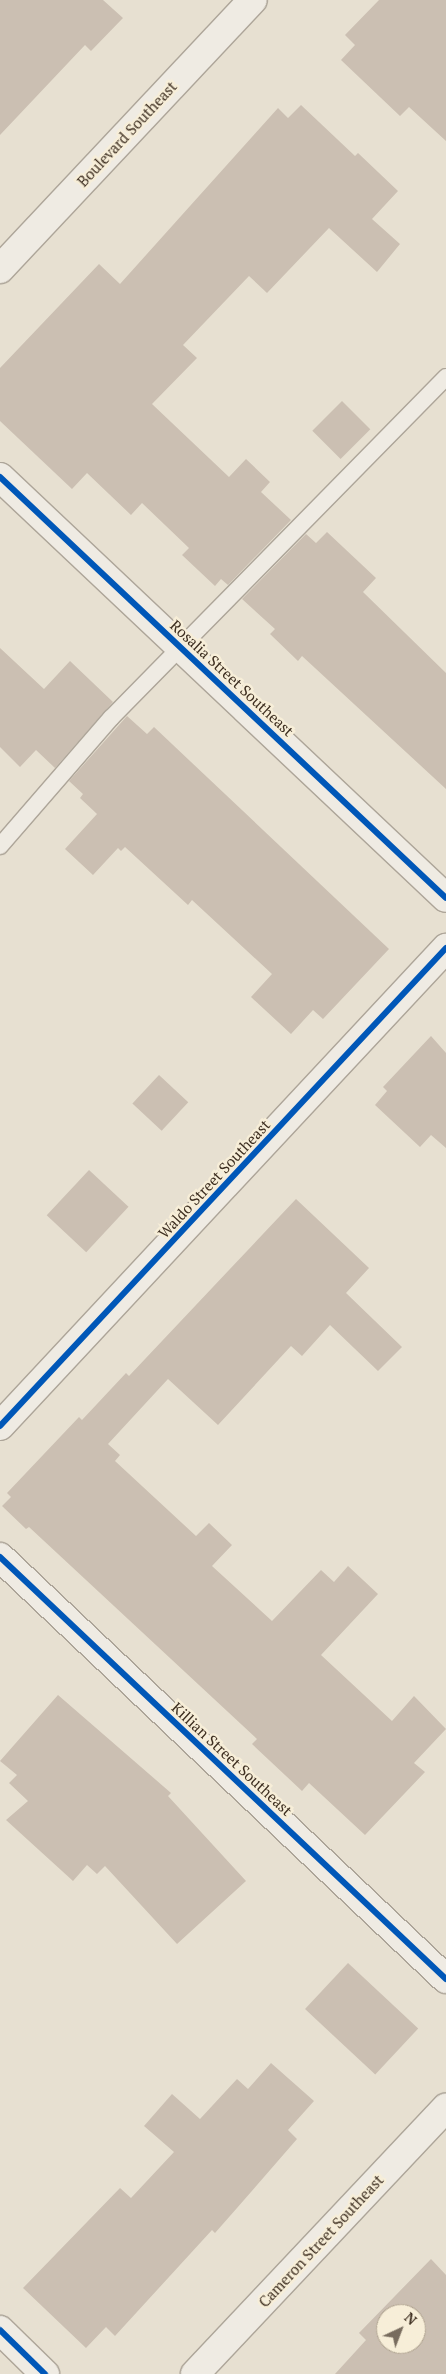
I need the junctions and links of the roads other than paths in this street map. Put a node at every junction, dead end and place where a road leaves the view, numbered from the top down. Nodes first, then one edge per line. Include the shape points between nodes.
1 (253, 0) edge
2 (0, 269) edge
3 (446, 377) edge
4 (0, 477) edge
5 (182, 648) junction
6 (0, 846) edge
7 (446, 898) edge
8 (446, 948) edge
9 (0, 1426) edge
10 (0, 1557) edge
11 (446, 1979) edge
12 (446, 2108) edge
13 (0, 2330) edge
14 (45, 2374) edge
15 (195, 2374) edge

1 - 2 street, Boulevard Southeast
3 - 5 lane
4 - 5 street, Rosalia Street Southeast
5 - 6 lane via 111,718
5 - 7 street, Rosalia Street Southeast
8 - 9 street, Waldo Street Southeast
10 - 11 street, Killian Street Southeast
12 - 15 street, Cameron Street Southeast
13 - 14 street

